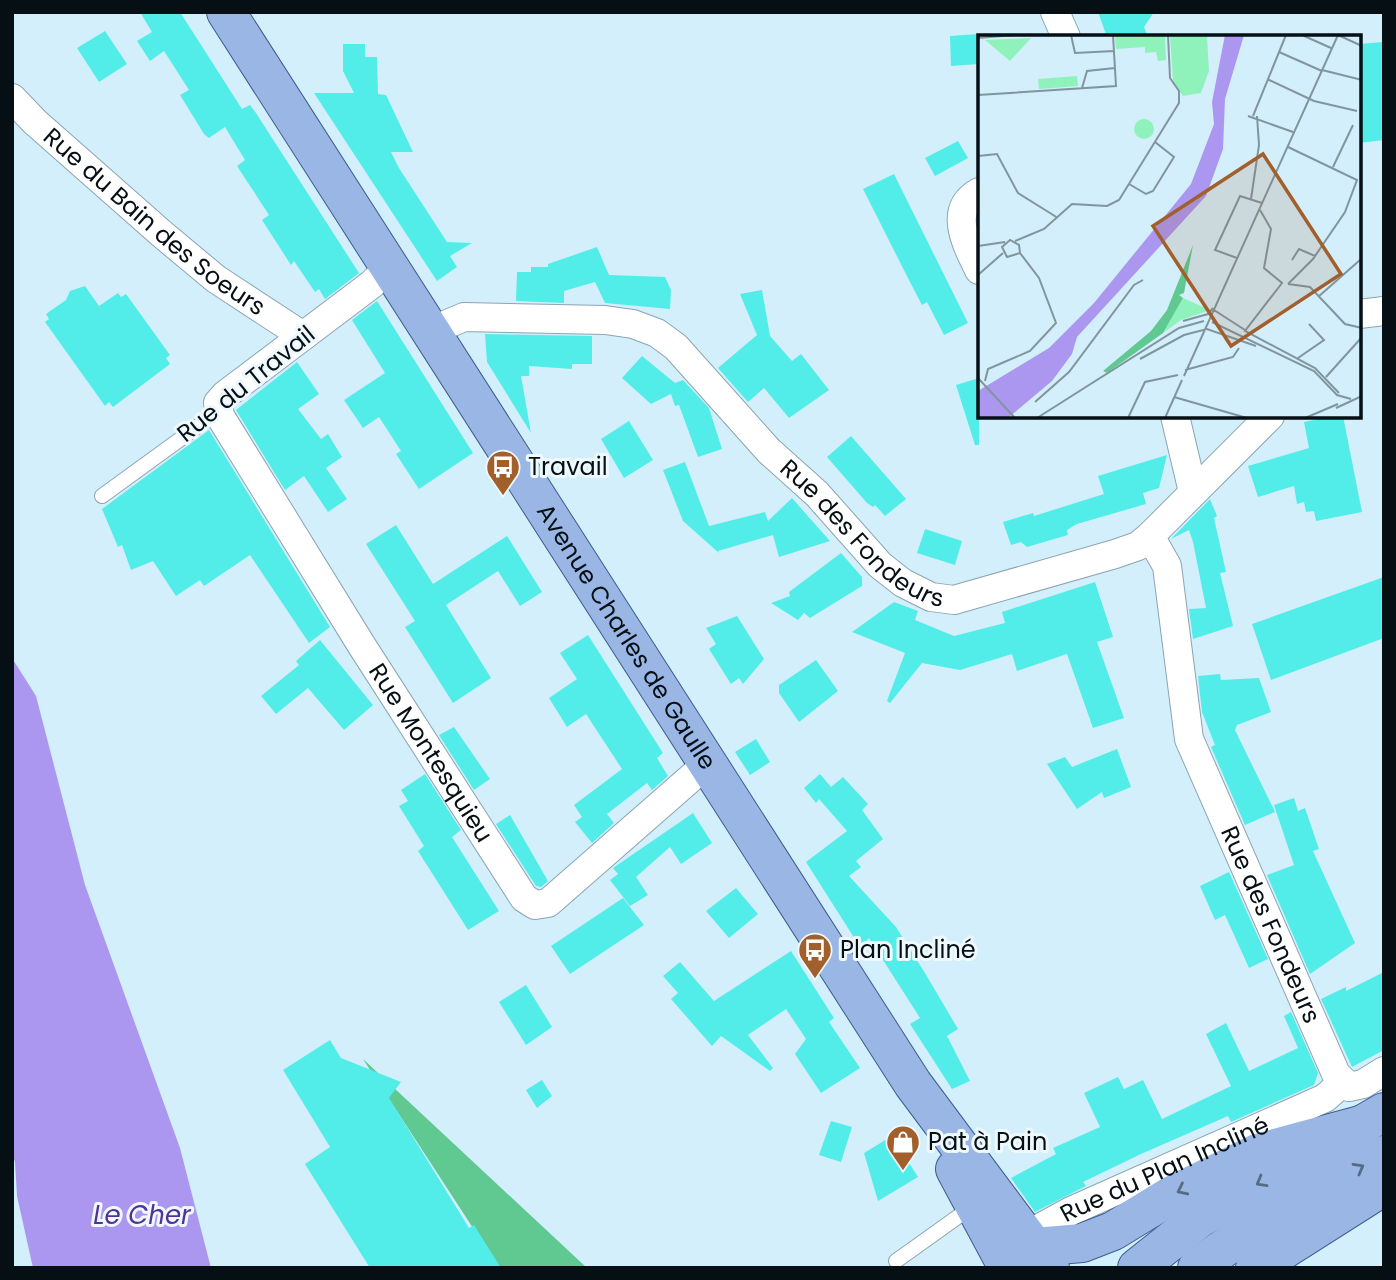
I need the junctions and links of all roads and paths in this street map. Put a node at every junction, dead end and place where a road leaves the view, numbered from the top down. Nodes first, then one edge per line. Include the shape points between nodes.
1 (226, 12) edge
2 (1055, 12) edge
3 (1065, 35) edge
4 (12, 98) edge
5 (978, 193) edge
6 (388, 268) junction
7 (978, 268) edge
8 (1384, 311) edge
9 (1361, 314) edge
10 (430, 331) junction
11 (303, 336) junction
12 (218, 403) junction
13 (1175, 418) edge
14 (1268, 418) edge
15 (1193, 492) junction
16 (102, 496) dead end
17 (1150, 536) junction
18 (708, 763) junction
19 (1384, 1071) edge
20 (913, 1084) junction
21 (1334, 1085) junction
22 (1372, 1119) edge
23 (936, 1133) junction
24 (1384, 1155) edge
25 (1384, 1186) edge
26 (977, 1204) junction
27 (1113, 1231) junction
28 (1026, 1254) edge
29 (896, 1261) dead end
30 (1076, 1268) edge
31 (1137, 1268) edge
32 (1197, 1268) edge
33 (1255, 1268) edge

1 - 6 main road, Avenue Charles de Gaulle
2 - 3 street
4 - 11 street, Rue du Bain des Soeurs via 216,279
5 - 7 street via 964,208 960,228
6 - 10 main road, Avenue Charles de Gaulle
6 - 11 street, Rue du Travail
8 - 9 street
10 - 17 street, Rue des Fondeurs via 464,317 605,320 657,333 676,347 880,565 902,583 931,597 954,600 1115,554
10 - 18 main road, Avenue Charles de Gaulle
11 - 12 street, Rue du Travail
12 - 16 lane, Rue du Travail via 208,419
12 - 18 street, Rue Montesquieu via 220,416 362,646 524,898 535,905 548,903
13 - 15 street
14 - 15 street
15 - 17 street
17 - 21 street, Rue des Fondeurs via 1167,566 1189,739
18 - 20 main road, Avenue Charles de Gaulle
19 - 21 street, Rue du Plan Incliné via 1363,1084
20 - 23 main road, Avenue Charles de Gaulle
20 - 28 main road, Avenue Charles de Gaulle
21 - 28 street, Rue du Plan Incliné via 1071,1211
22 -> 27 main road via 1257,1153 1172,1195
22 -> 31 main road via 1200,1217
23 - 26 main road
23 - 28 main road
32 -> 24 main road via 1254,1229
25 - 33 main road
26 - 28 main road
26 - 29 lane
27 - 28 main road via 1082,1243
27 - 30 main road

